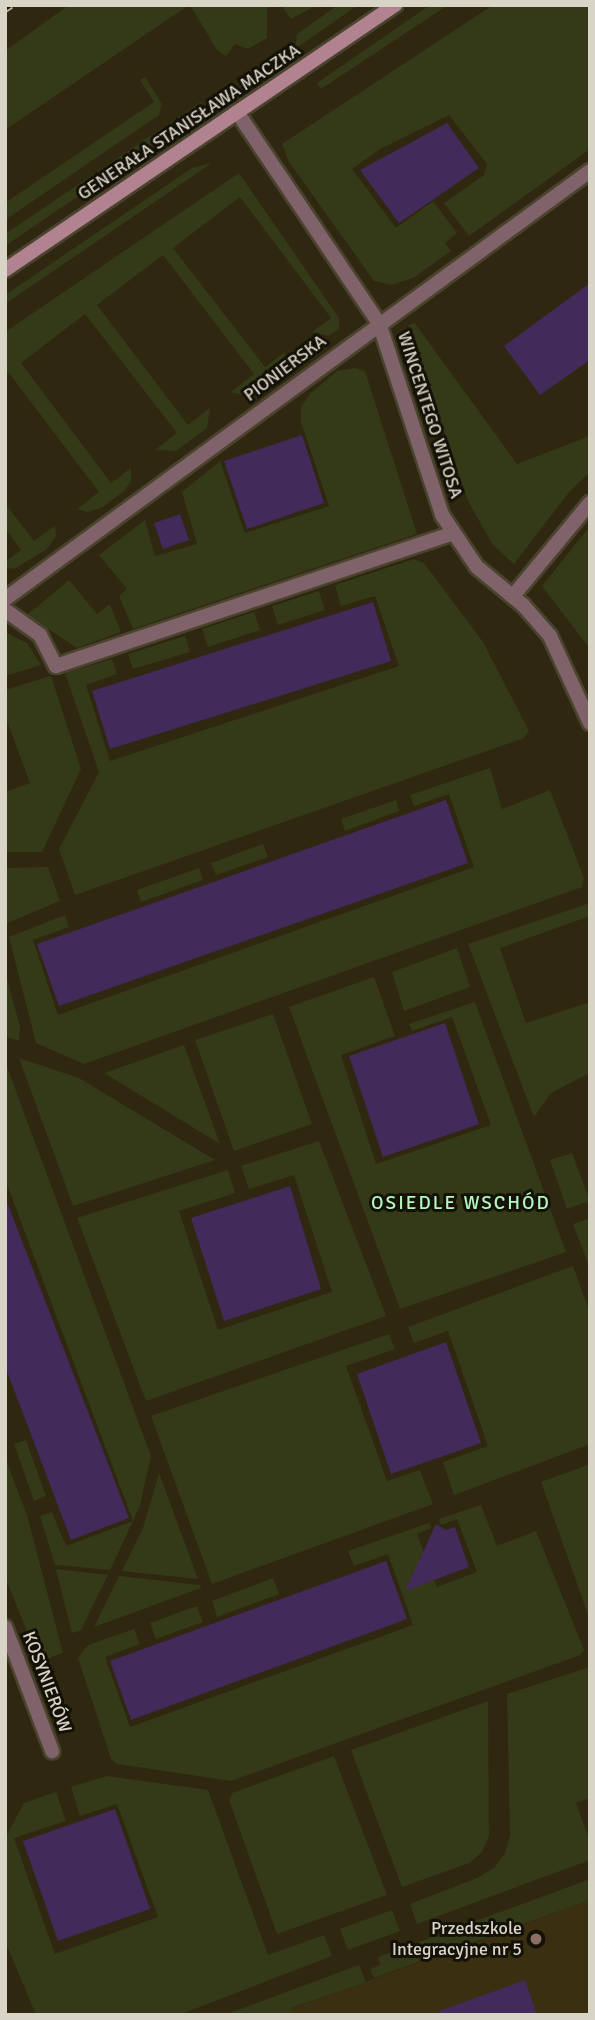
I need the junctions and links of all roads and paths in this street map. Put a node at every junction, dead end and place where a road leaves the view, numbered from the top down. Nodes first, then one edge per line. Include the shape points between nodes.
1 (395, 5) edge
2 (237, 112) junction
3 (590, 171) edge
4 (5, 270) edge
5 (379, 323) junction
6 (590, 503) edge
7 (453, 533) junction
8 (513, 596) junction
9 (5, 598) edge
10 (5, 610) edge
11 (590, 723) edge
12 (5, 1627) edge
13 (52, 1751) dead end

1 - 2 street, GENERAŁA STANISŁAWA MACZKA
2 - 4 street, GENERAŁA STANISŁAWA MACZKA
2 - 5 street, WINCENTEGO WITOSA
3 - 5 street, PIONIERSKA
5 - 7 street, WINCENTEGO WITOSA via 442,515
5 - 9 street, PIONIERSKA
6 - 8 street
7 - 8 street, WINCENTEGO WITOSA via 477,567
7 - 10 street via 56,666 40,635
8 - 11 street, WINCENTEGO WITOSA via 550,636
12 - 13 street, KOSYNIERÓW

